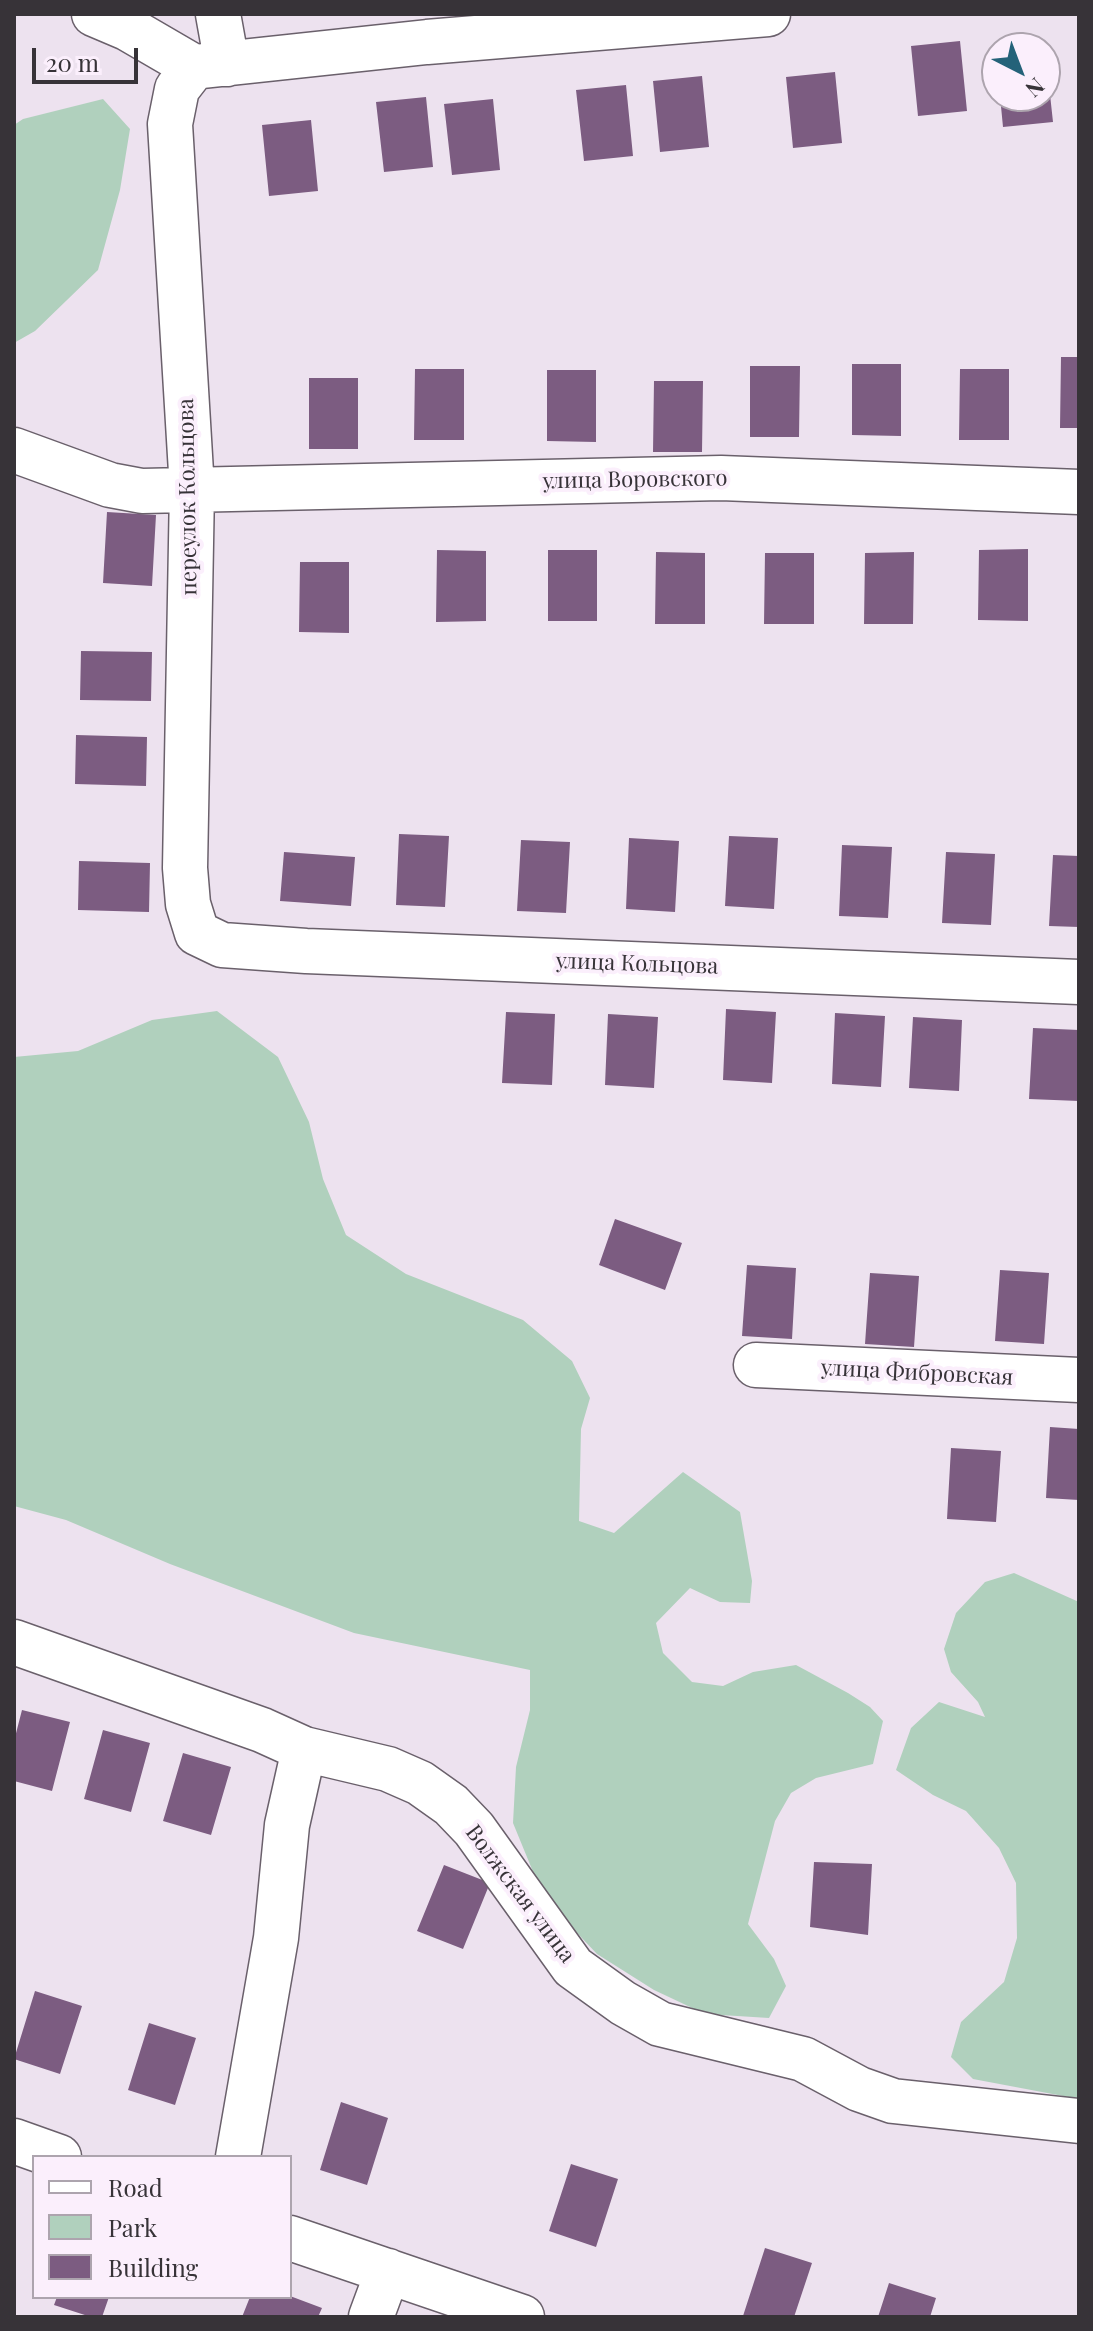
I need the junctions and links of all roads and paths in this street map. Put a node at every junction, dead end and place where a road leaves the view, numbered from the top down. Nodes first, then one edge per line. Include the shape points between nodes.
1 (94, 14) edge
2 (218, 14) edge
3 (768, 14) edge
4 (211, 65) junction
5 (14, 450) edge
6 (192, 489) junction
7 (1079, 492) edge
8 (197, 933) joint
9 (1079, 982) edge
10 (756, 1365) dead end
11 (1079, 1380) edge
12 (14, 1642) edge
13 (304, 1749) junction
14 (1079, 2121) edge
15 (14, 2141) edge
16 (53, 2155) edge
17 (238, 2155) edge
18 (292, 2239) edge
19 (388, 2271) junction
20 (371, 2317) edge
21 (522, 2317) edge

1 - 4 street
2 - 4 street
3 - 4 street
4 - 6 street, переулок Кольцова via 177,89 170,124
5 - 6 street, улица Воровского via 110,485 142,491
6 - 7 street, улица Воровского via 721,478
6 - 8 street, переулок Кольцова via 185,868
8 - 9 street, улица Кольцова via 222,945 306,951
10 - 11 street, улица Фибровская
12 - 13 street, Волжская улица
13 - 14 street, Волжская улица via 388,1769 451,1805 573,1967 660,2024 803,2059 893,2101
13 - 17 street via 287,1825 276,1938
15 - 16 street
18 - 19 street
19 - 20 street
19 - 21 street

